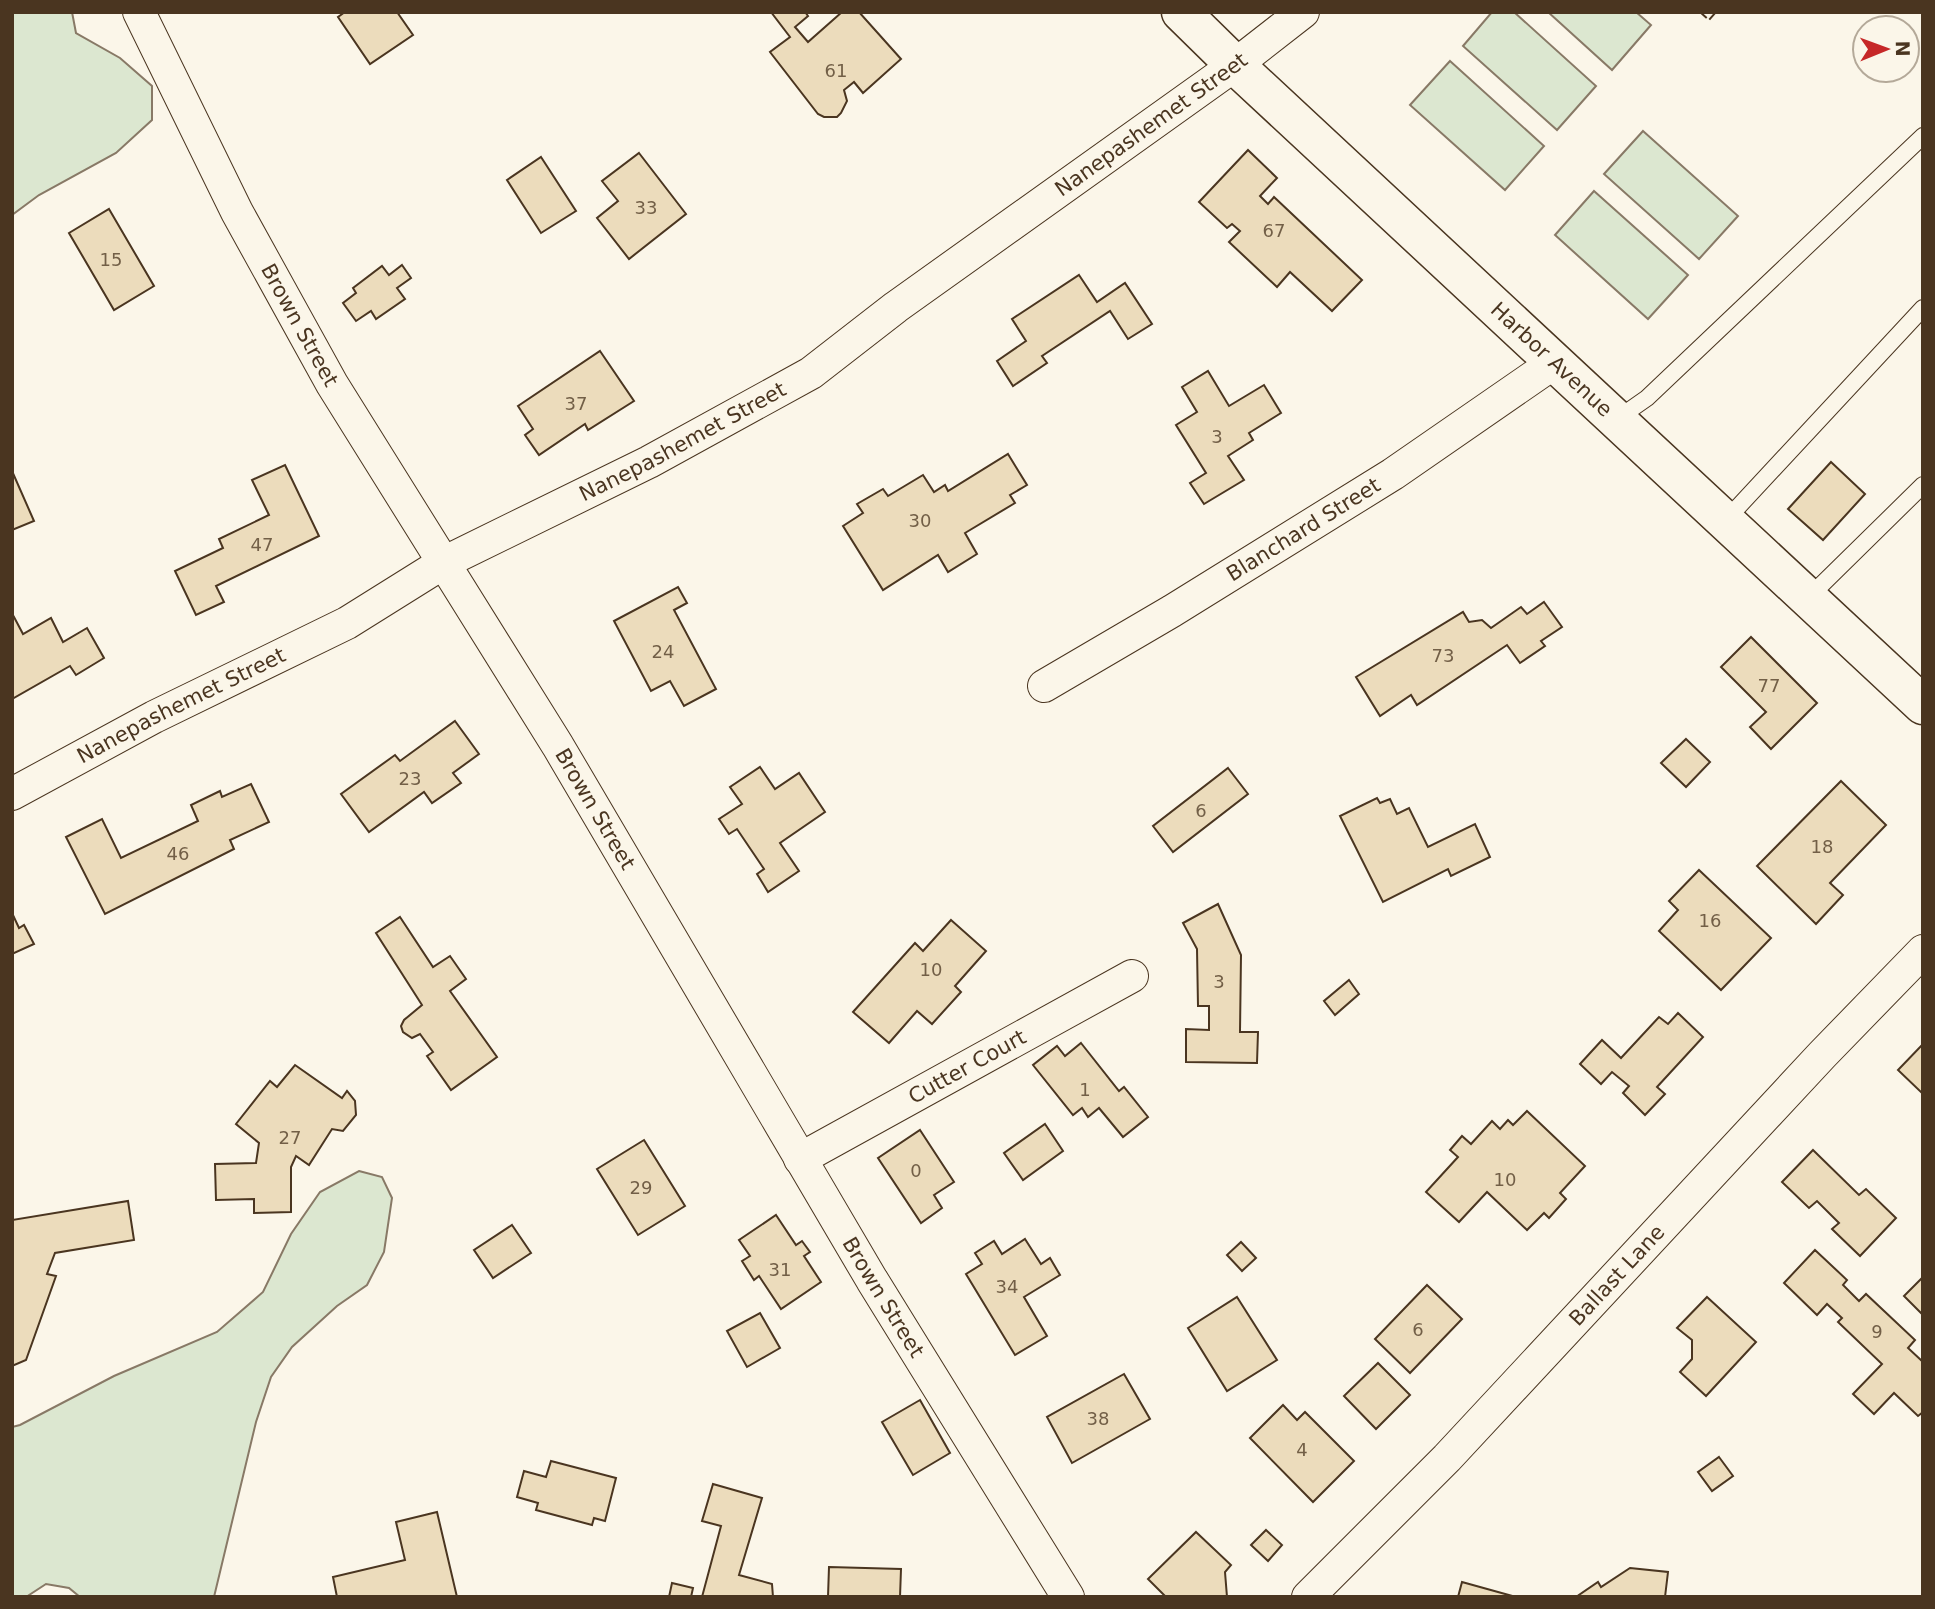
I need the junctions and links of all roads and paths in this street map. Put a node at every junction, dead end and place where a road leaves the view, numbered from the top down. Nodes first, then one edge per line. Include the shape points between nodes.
1 (1181, 12) edge
2 (1303, 12) edge
3 (151, 19) edge
4 (1235, 65) junction
5 (1923, 136) edge
6 (1923, 308) edge
7 (1555, 362) junction
8 (1617, 419) junction
9 (1923, 485) edge
10 (1725, 522) junction
11 (443, 562) junction
12 (1809, 597) junction
13 (1044, 686) dead end
14 (1923, 705) edge
15 (12, 794) edge
16 (1923, 951) edge
17 (1132, 976) dead end
18 (800, 1159) junction
19 (1068, 1597) edge
20 (1308, 1597) edge

1 - 4 main road, Harbor Avenue
2 - 4 street, Nanepashemet Street
3 - 11 street, Brown Street via 256,246 332,384
4 - 7 main road, Harbor Avenue
4 - 11 street, Nanepashemet Street via 811,373 649,461
5 - 8 lane via 1647,398
6 - 10 lane
7 - 8 main road, Harbor Avenue
7 - 13 street, Blanchard Street via 1393,474
8 - 10 main road, Harbor Avenue
9 - 12 lane
10 - 12 main road, Harbor Avenue
11 - 15 street, Nanepashemet Street via 347,623 154,717
11 - 18 street, Brown Street via 558,746
12 - 14 main road, Harbor Avenue
16 - 20 street, Ballast Lane via 1447,1458
17 - 18 street, Cutter Court
18 - 19 street, Brown Street

